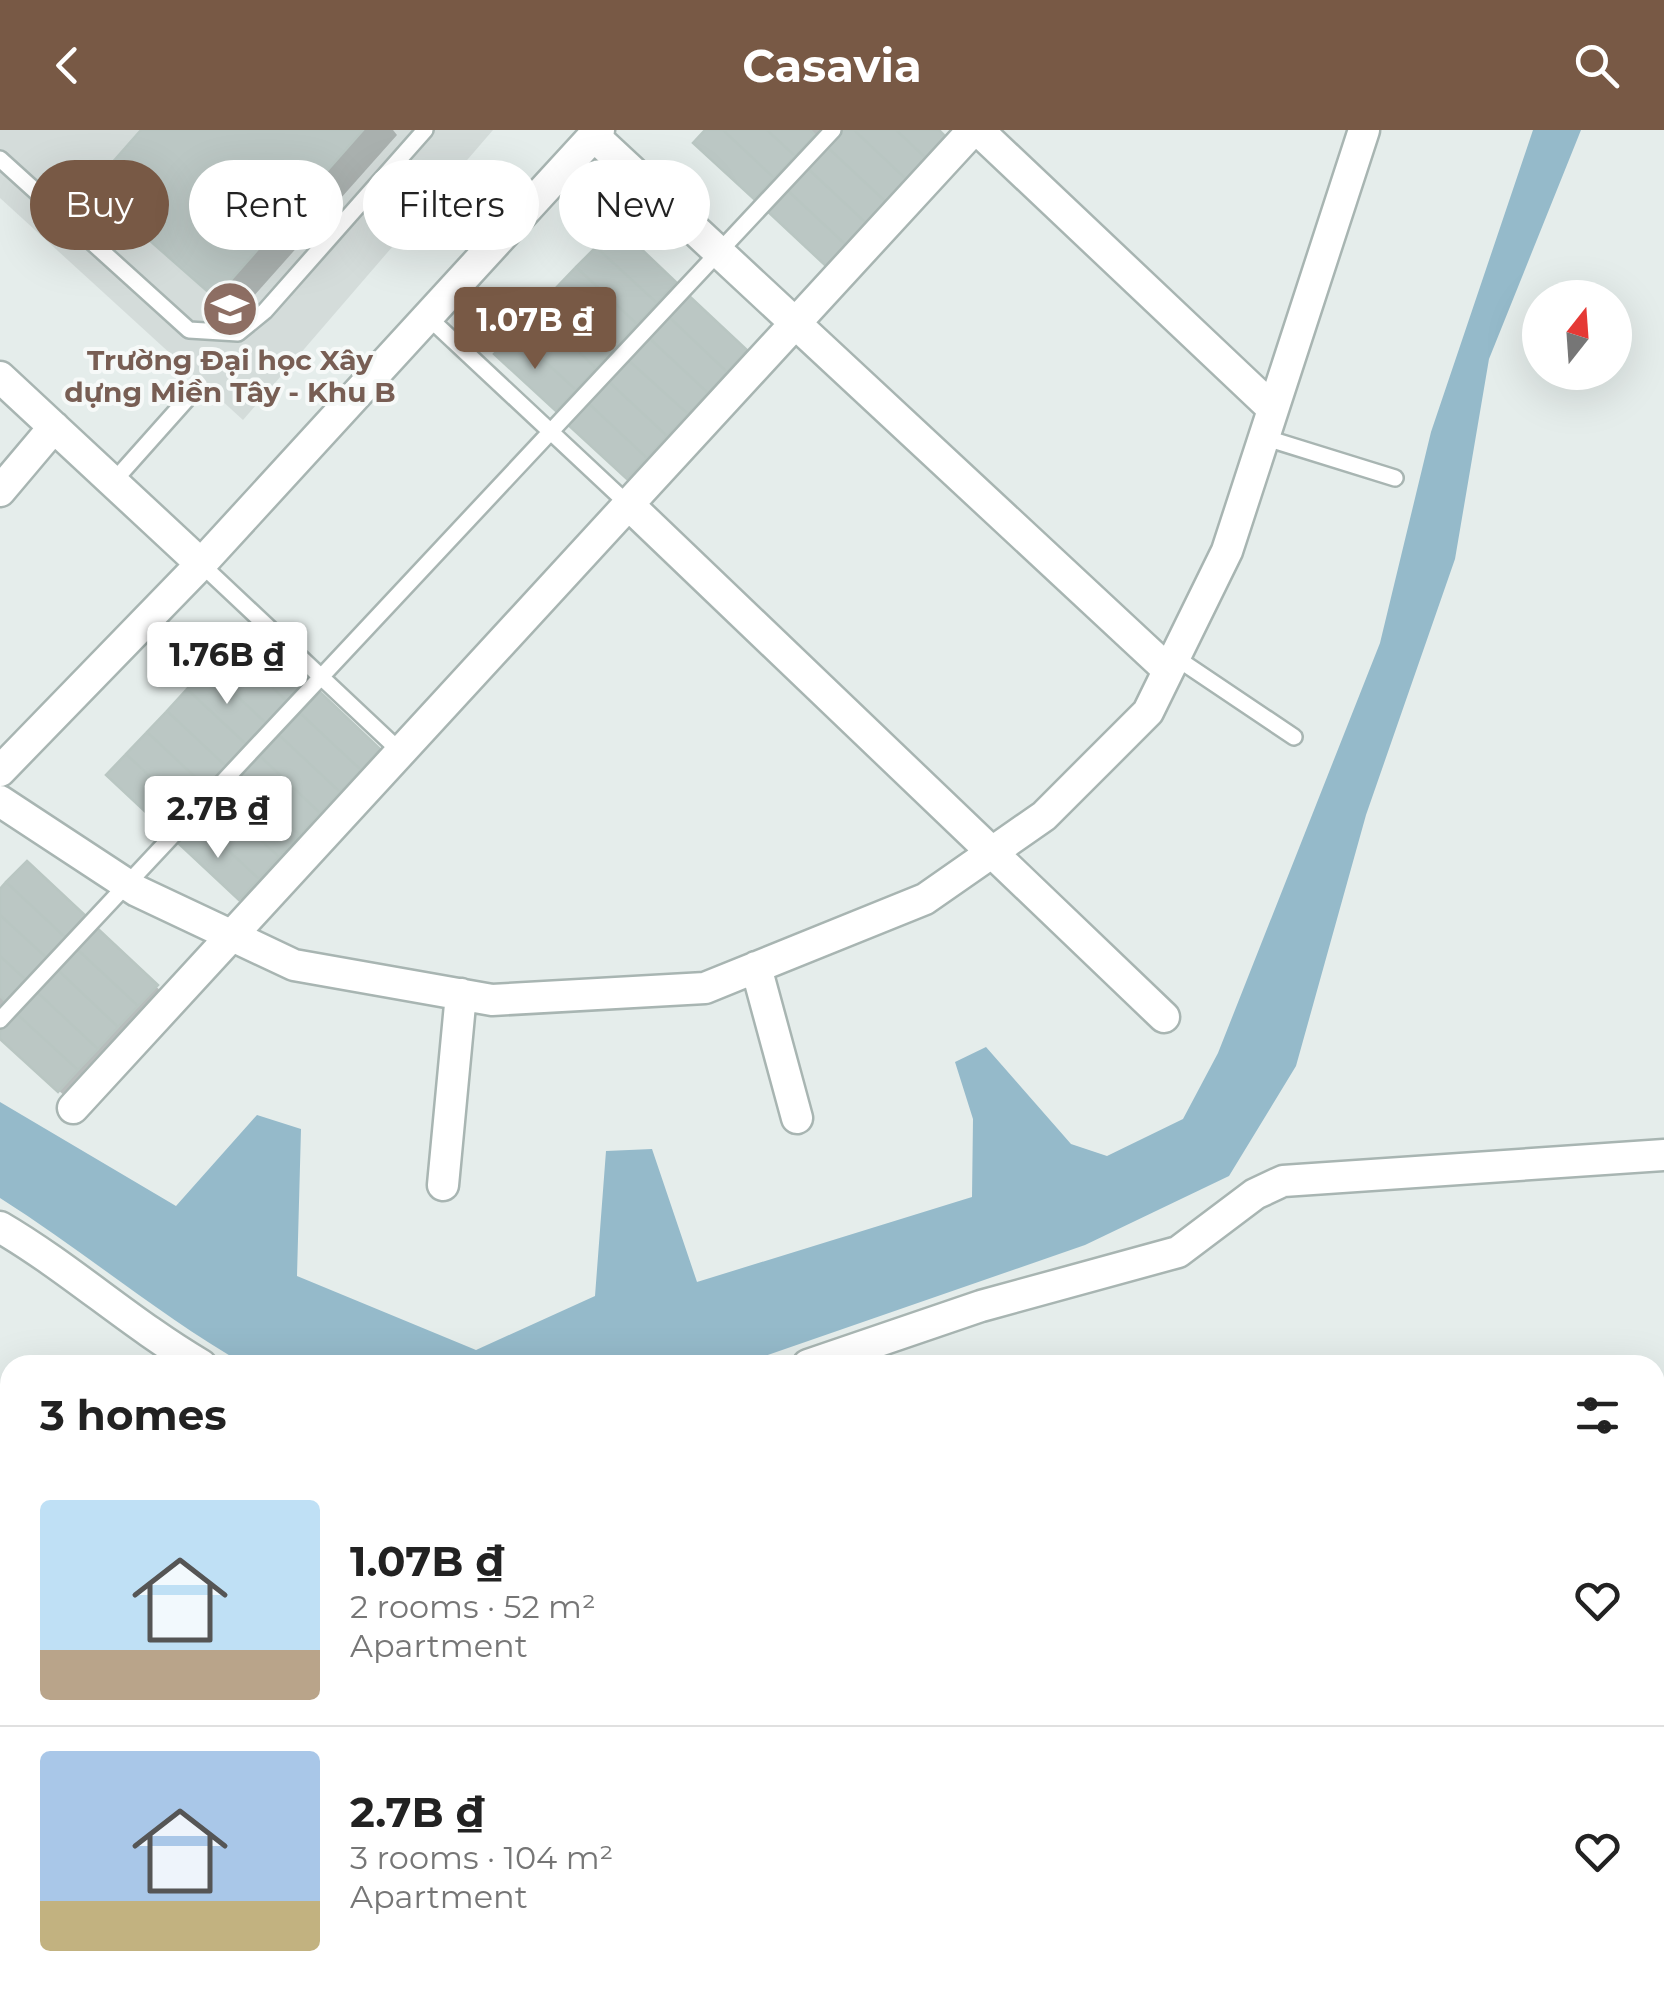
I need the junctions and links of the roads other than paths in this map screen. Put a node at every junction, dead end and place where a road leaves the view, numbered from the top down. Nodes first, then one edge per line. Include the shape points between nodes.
1 (425, 130) edge
2 (833, 130) edge
3 (1364, 130) edge
4 (968, 132) edge
5 (597, 133) edge
6 (0, 159) edge
7 (719, 252) junction
8 (428, 317) junction
9 (796, 324) junction
10 (0, 376) edge
11 (195, 390) dead end
12 (1268, 422) junction
13 (54, 427) junction
14 (550, 432) junction
15 (1395, 478) dead end
16 (113, 482) junction
17 (0, 491) edge
18 (630, 505) junction
19 (201, 564) junction
20 (1172, 663) junction
21 (321, 677) junction
22 (1294, 736) dead end
23 (402, 753) junction
24 (0, 771) edge
25 (0, 801) edge
26 (992, 852) junction
27 (127, 884) junction
28 (233, 937) junction
29 (756, 967) junction
30 (460, 994) junction
31 (1164, 1017) dead end
32 (0, 1020) edge
33 (73, 1108) dead end
34 (797, 1118) dead end
35 (1664, 1155) edge
36 (442, 1185) dead end
37 (0, 1227) edge
38 (184, 1355) edge
39 (837, 1355) edge

1 - 6 lane via 266,311 238,334 189,330
2 - 7 lane
3 - 12 street
4 - 9 street
4 - 12 street
5 - 7 street
5 - 8 street
7 - 9 street
7 - 14 lane
8 - 14 lane
8 - 19 street
9 - 18 street
9 - 20 street
10 - 13 street
11 - 16 lane
12 - 15 lane
12 - 20 street via 1227,551
13 - 16 street
13 - 17 street
14 - 18 lane
14 - 21 lane
16 - 19 street
18 - 23 street
18 - 26 street
19 - 21 lane
19 - 24 street
20 - 22 lane
20 - 26 street via 1148,712 1044,816
21 - 23 lane
21 - 27 lane
23 - 28 street
25 - 27 street
26 - 29 street via 925,899
26 - 31 street
27 - 28 street
27 - 32 lane
28 - 30 street via 294,966
28 - 33 street
29 - 30 street via 704,988 492,1000
29 - 34 street
30 - 36 street
35 - 39 street via 1283,1180 1178,1252 982,1306
37 - 38 street via 52,1257

